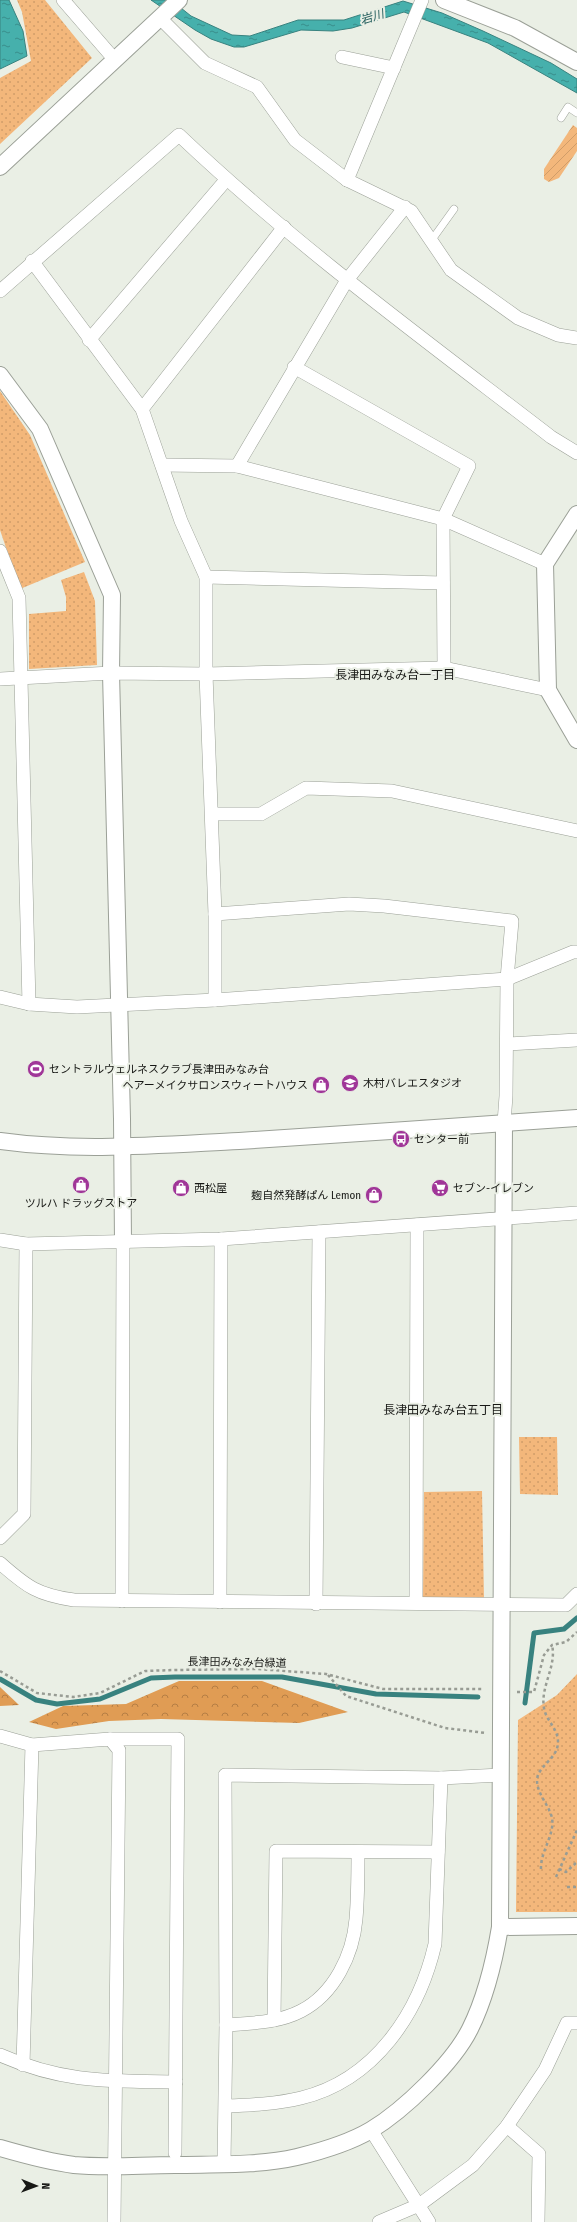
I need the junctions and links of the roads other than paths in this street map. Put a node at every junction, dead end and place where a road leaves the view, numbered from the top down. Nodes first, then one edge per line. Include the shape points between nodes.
1 (63, 0) edge
2 (179, 0) edge
3 (422, 0) edge
4 (444, 0) edge
5 (162, 17) junction
6 (342, 57) dead end
7 (115, 60) junction
8 (577, 62) edge
9 (394, 68) junction
10 (577, 113) edge
11 (561, 118) dead end
12 (0, 167) edge
13 (226, 180) junction
14 (347, 180) junction
15 (405, 207) junction
16 (454, 209) dead end
17 (284, 227) junction
18 (431, 241) junction
19 (32, 261) junction
20 (347, 280) junction
21 (0, 291) edge
22 (577, 338) edge
23 (89, 340) junction
24 (294, 367) junction
25 (0, 375) edge
26 (142, 409) junction
27 (577, 453) edge
28 (162, 465) junction
29 (237, 466) junction
30 (577, 514) edge
31 (443, 519) junction
32 (0, 551) edge
33 (545, 564) junction
34 (206, 577) junction
35 (442, 583) junction
36 (444, 668) junction
37 (111, 673) junction
38 (206, 674) junction
39 (0, 679) edge
40 (20, 679) junction
41 (548, 690) junction
42 (577, 740) edge
43 (212, 814) junction
44 (577, 831) edge
45 (215, 914) junction
46 (577, 952) edge
47 (507, 980) junction
48 (0, 997) edge
49 (215, 1000) junction
50 (29, 1004) junction
51 (120, 1005) junction
52 (577, 1040) edge
53 (507, 1044) junction
54 (577, 1118) edge
55 (504, 1124) junction
56 (0, 1141) edge
57 (122, 1147) junction
58 (577, 1213) edge
59 (503, 1219) junction
60 (416, 1225) junction
61 (319, 1232) junction
62 (221, 1239) junction
63 (0, 1240) edge
64 (122, 1243) junction
65 (26, 1244) junction
66 (0, 1538) edge
67 (0, 1564) edge
68 (577, 1594) edge
69 (122, 1601) junction
70 (220, 1602) junction
71 (416, 1603) junction
72 (316, 1604) junction
73 (500, 1605) junction
74 (0, 1736) edge
75 (110, 1740) junction
76 (32, 1745) junction
77 (501, 1775) junction
78 (441, 1778) junction
79 (358, 1852) junction
80 (438, 1852) junction
81 (577, 1926) edge
82 (500, 1927) junction
83 (274, 2020) junction
84 (577, 2023) edge
85 (226, 2025) junction
86 (0, 2055) edge
87 (23, 2065) junction
88 (116, 2081) junction
89 (176, 2082) junction
90 (226, 2106) junction
91 (507, 2126) junction
92 (371, 2130) junction
93 (0, 2148) edge
94 (175, 2153) dead end
95 (224, 2164) junction
96 (115, 2166) junction
97 (419, 2205) junction
98 (114, 2222) edge
99 (379, 2222) edge
100 (428, 2222) edge
101 (538, 2222) edge

1 - 7 street
2 - 5 street
3 - 9 street
4 - 8 street via 515,28
5 - 7 street
5 - 14 street via 205,63 257,87 295,140
6 - 9 street
7 - 12 street
9 - 14 street
10 - 11 lane via 568,107
13 - 17 street
13 - 19 street via 179,135
13 - 23 street
14 - 15 street
15 - 18 street via 411,211
15 - 20 street
16 - 18 lane
17 - 20 street
17 - 26 street
18 - 22 street via 451,270 518,318 558,335
19 - 21 street
19 - 23 street
20 - 24 street
20 - 27 street via 551,437
23 - 26 street
24 - 29 street
24 - 31 street via 469,466
25 - 37 street via 40,429 112,595
26 - 28 street
28 - 29 street
28 - 34 street via 181,521
29 - 31 street
30 - 33 street
31 - 33 street
31 - 35 street
32 - 40 street via 19,598
33 - 41 street
34 - 35 street
34 - 38 street
35 - 36 street
36 - 38 street
36 - 41 street
37 - 38 street
37 - 40 street
37 - 51 street
38 - 43 street
39 - 40 street
40 - 50 street
41 - 42 street
43 - 44 street via 262,814 306,788 392,791
43 - 45 street
45 - 47 street via 349,904 512,921
45 - 49 street
46 - 47 street
47 - 49 street
47 - 53 street
48 - 50 street
49 - 51 street
50 - 51 street via 77,1007
51 - 57 street
52 - 53 street
53 - 55 street
54 - 55 street
55 - 57 street
55 - 59 street
56 - 57 street via 35,1146
57 - 64 street
58 - 59 street
59 - 60 street
59 - 73 street
60 - 61 street
60 - 71 street
61 - 62 street
61 - 72 street
62 - 64 street
62 - 70 street
63 - 65 street
64 - 65 street
64 - 69 street
65 - 66 street via 24,1514
67 - 69 street via 22,1582 48,1596 74,1600
68 - 73 street via 566,1604
69 - 70 street
70 - 72 street
71 - 72 street
71 - 73 street
73 - 77 street
74 - 76 street
75 - 76 street
75 - 88 street via 119,1750
75 - 89 street via 178,1739
76 - 87 street
77 - 78 street
77 - 82 street
78 - 80 street
78 - 85 street via 225,1775
79 - 80 street
79 - 83 street via 356,1920 345,1964 322,1996 300,2011
79 - 83 street via 276,1851
80 - 90 street via 435,1944 429,1970 420,1995 392,2040 370,2060 327,2089 302,2098 265,2104
81 - 82 street
82 - 92 street via 493,1968 484,1998 469,2030 451,2058 436,2074 407,2102
83 - 85 street
84 - 91 street via 567,2023 545,2070
85 - 90 street
86 - 87 street
87 - 88 street via 79,2079
88 - 89 street
88 - 96 street
89 - 94 street
90 - 95 street
91 - 97 street via 473,2165
91 - 101 street via 539,2154
92 - 95 street via 336,2146 296,2157
92 - 97 street
93 - 96 street via 74,2165
95 - 96 street
96 - 98 street
97 - 99 street
97 - 100 street

